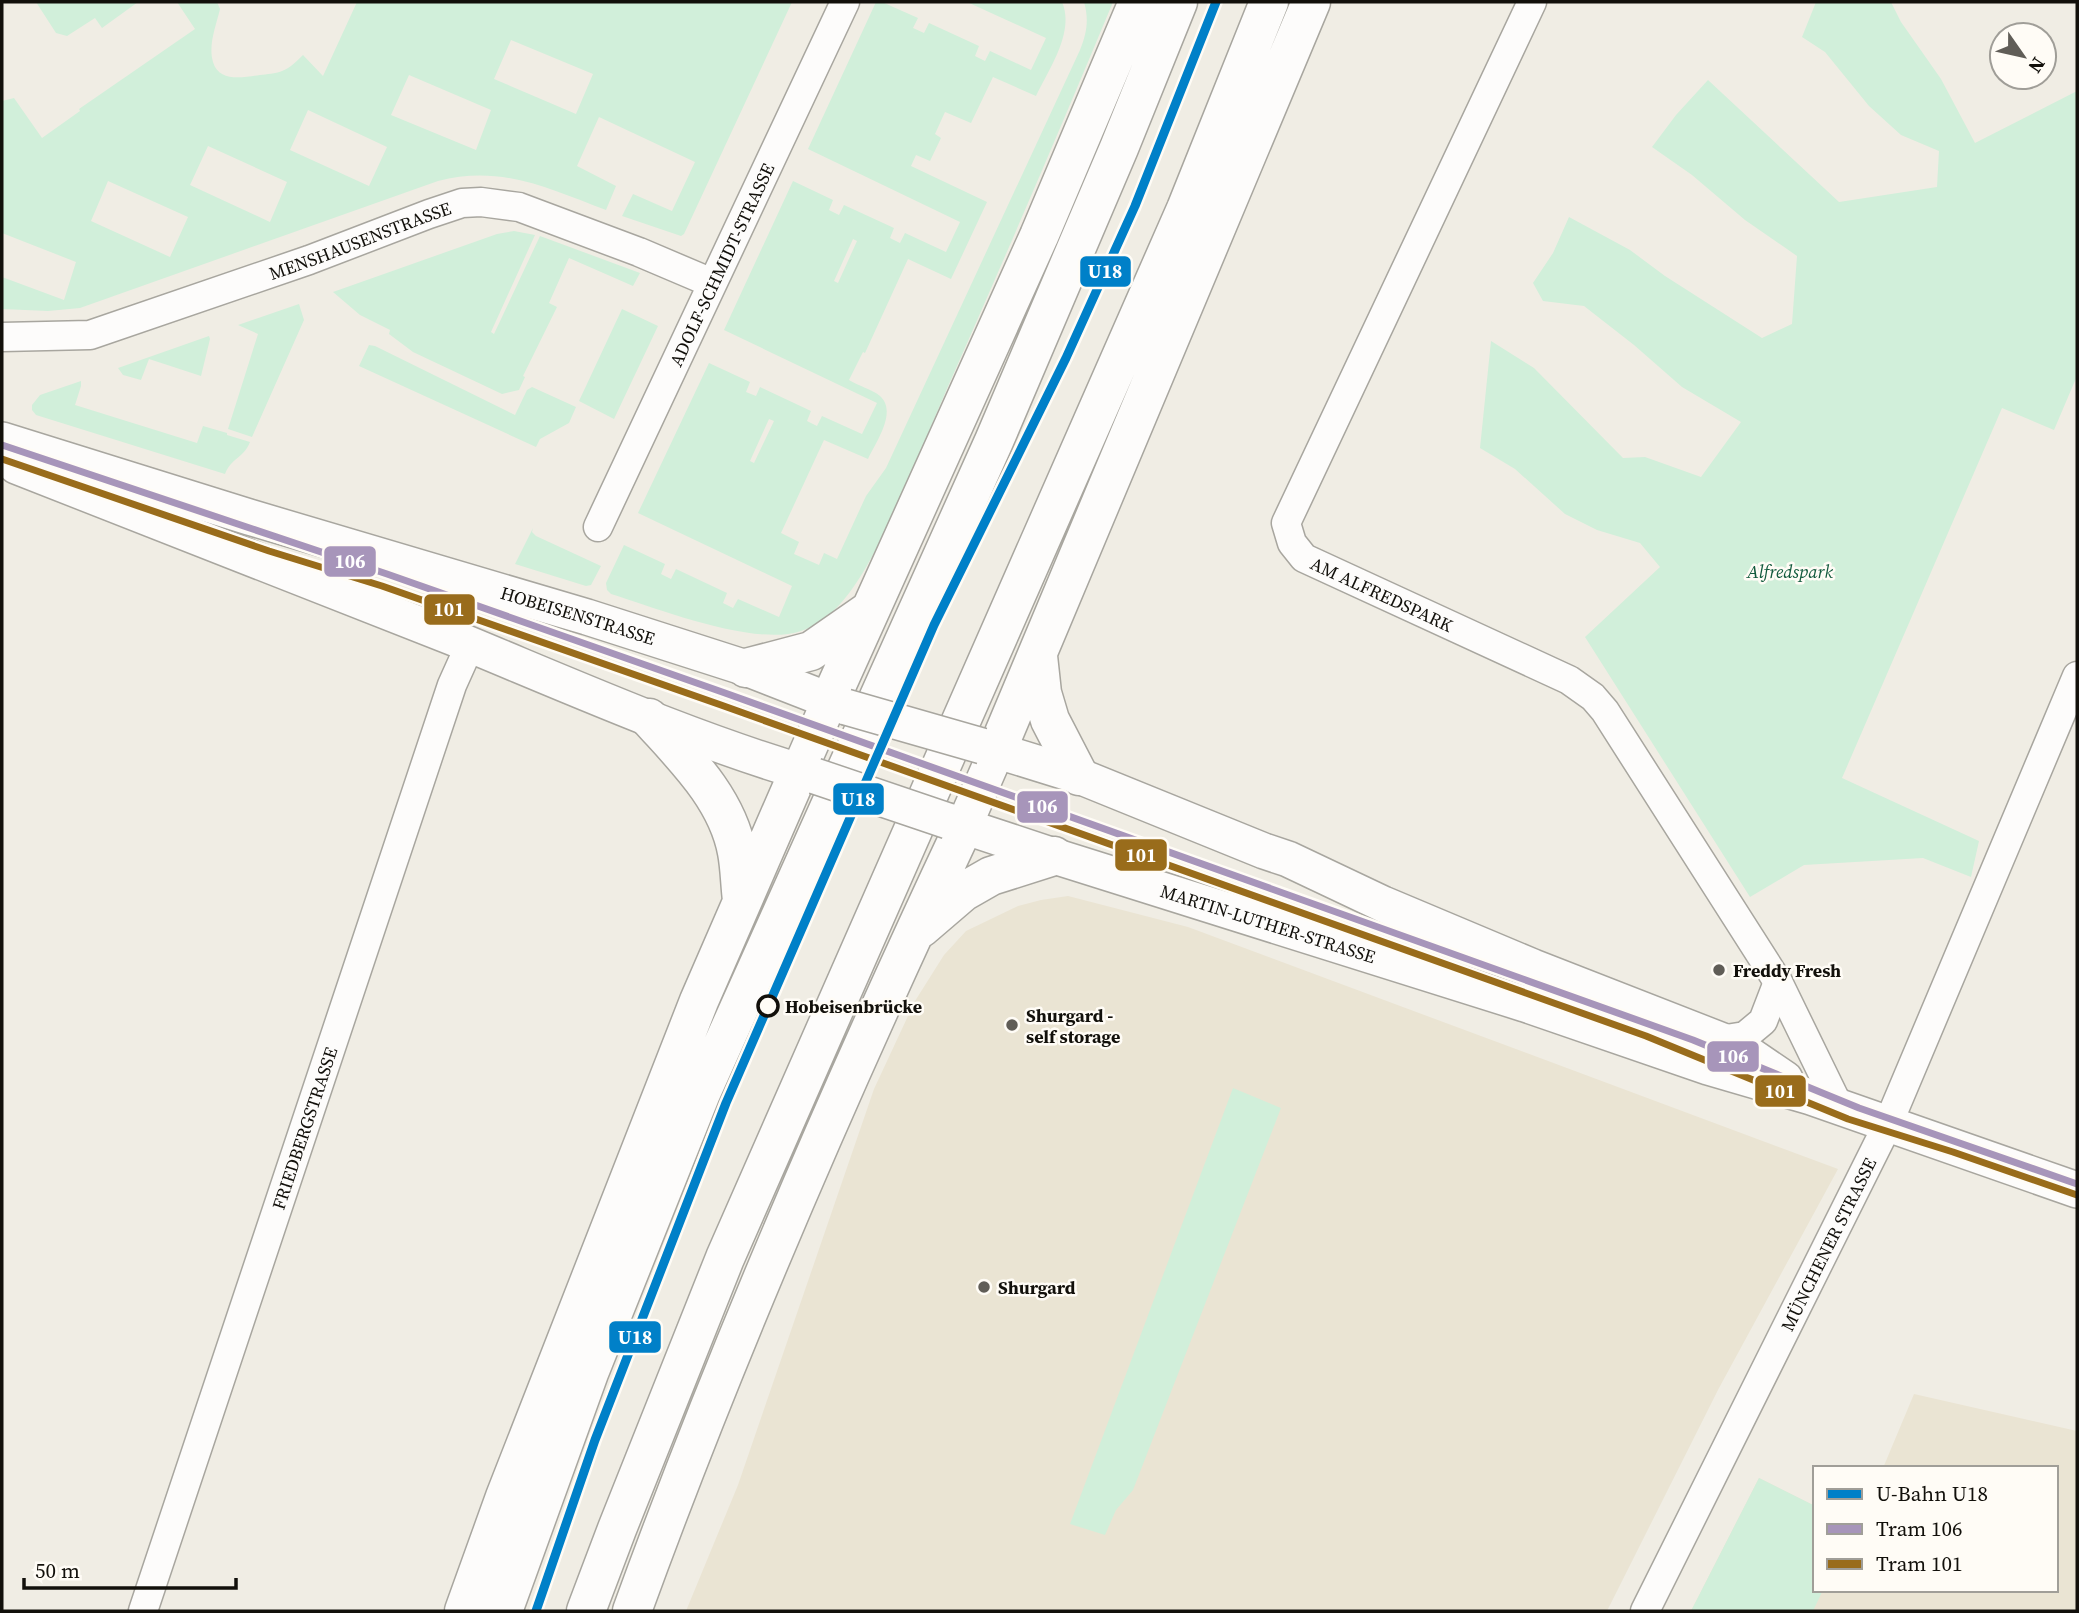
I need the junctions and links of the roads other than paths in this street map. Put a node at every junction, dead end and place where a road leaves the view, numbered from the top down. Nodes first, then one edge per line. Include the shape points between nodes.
1 (845, 2) edge
2 (1138, 2) edge
3 (1178, 2) edge
4 (1269, 2) edge
5 (1311, 2) edge
6 (1532, 2) edge
7 (712, 283) junction
8 (2, 337) edge
9 (2, 440) edge
10 (2, 460) edge
11 (598, 527) dead end
12 (872, 609) junction
13 (470, 645) junction
14 (1038, 656) junction
15 (746, 668) junction
16 (2077, 676) edge
17 (838, 704) junction
18 (649, 718) junction
19 (990, 748) junction
20 (807, 774) junction
21 (1079, 776) junction
22 (956, 824) junction
23 (1054, 856) junction
24 (742, 903) junction
25 (914, 934) junction
26 (1778, 982) junction
27 (1720, 1040) junction
28 (1825, 1102) junction
29 (1888, 1124) junction
30 (2077, 1190) edge
31 (143, 1611) edge
32 (464, 1611) edge
33 (503, 1611) edge
34 (586, 1611) edge
35 (632, 1611) edge
36 (1645, 1611) edge

1 - 7 street, ADOLF-SCHMIDT-STRASSE
2 - 12 highway via 1040,236
3 - 33 highway via 994,441 701,1093 589,1373
4 - 34 highway via 1186,209 725,1258
5 - 14 highway
6 - 26 street, AM ALFREDSPARK via 1286,523 1292,543 1304,558 1569,680 1593,697
7 - 8 street, MENSHAUSENSTRASSE via 519,207 462,203 90,335
7 - 11 street, ADOLF-SCHMIDT-STRASSE
9 - 15 main road, HOBEISENSTRASSE
10 - 13 main road
12 - 15 highway via 811,651
12 - 17 highway
13 - 18 main road
13 - 31 street, FRIEDBERGSTRASSE via 452,685
14 - 19 highway
14 - 21 highway via 1050,720
15 - 17 main road, HOBEISENSTRASSE
16 - 29 street, MÜNCHENER STRASSE
17 - 19 main road, MARTIN-LUTHER-STRASSE, bridge
17 - 20 main road
18 - 20 main road
18 - 24 highway via 710,789 725,816 737,851
19 - 21 main road, MARTIN-LUTHER-STRASSE
19 - 22 main road
20 - 22 main road, MARTIN-LUTHER-STRASSE, bridge
20 - 24 highway
21 - 27 main road, MARTIN-LUTHER-STRASSE via 1288,859 1521,962
22 - 23 main road, MARTIN-LUTHER-STRASSE
22 - 25 highway
23 - 25 highway via 992,876 963,892
23 - 28 main road, MARTIN-LUTHER-STRASSE
24 - 32 highway via 699,1001
25 - 35 highway via 740,1333
26 - 27 street via 1763,1021 1745,1036
26 - 28 street, AM ALFREDSPARK
27 - 28 main road, MARTIN-LUTHER-STRASSE
28 - 29 main road, MARTIN-LUTHER-STRASSE
29 - 30 main road, MARTIN-LUTHER-STRASSE
29 - 36 street, MÜNCHENER STRASSE

